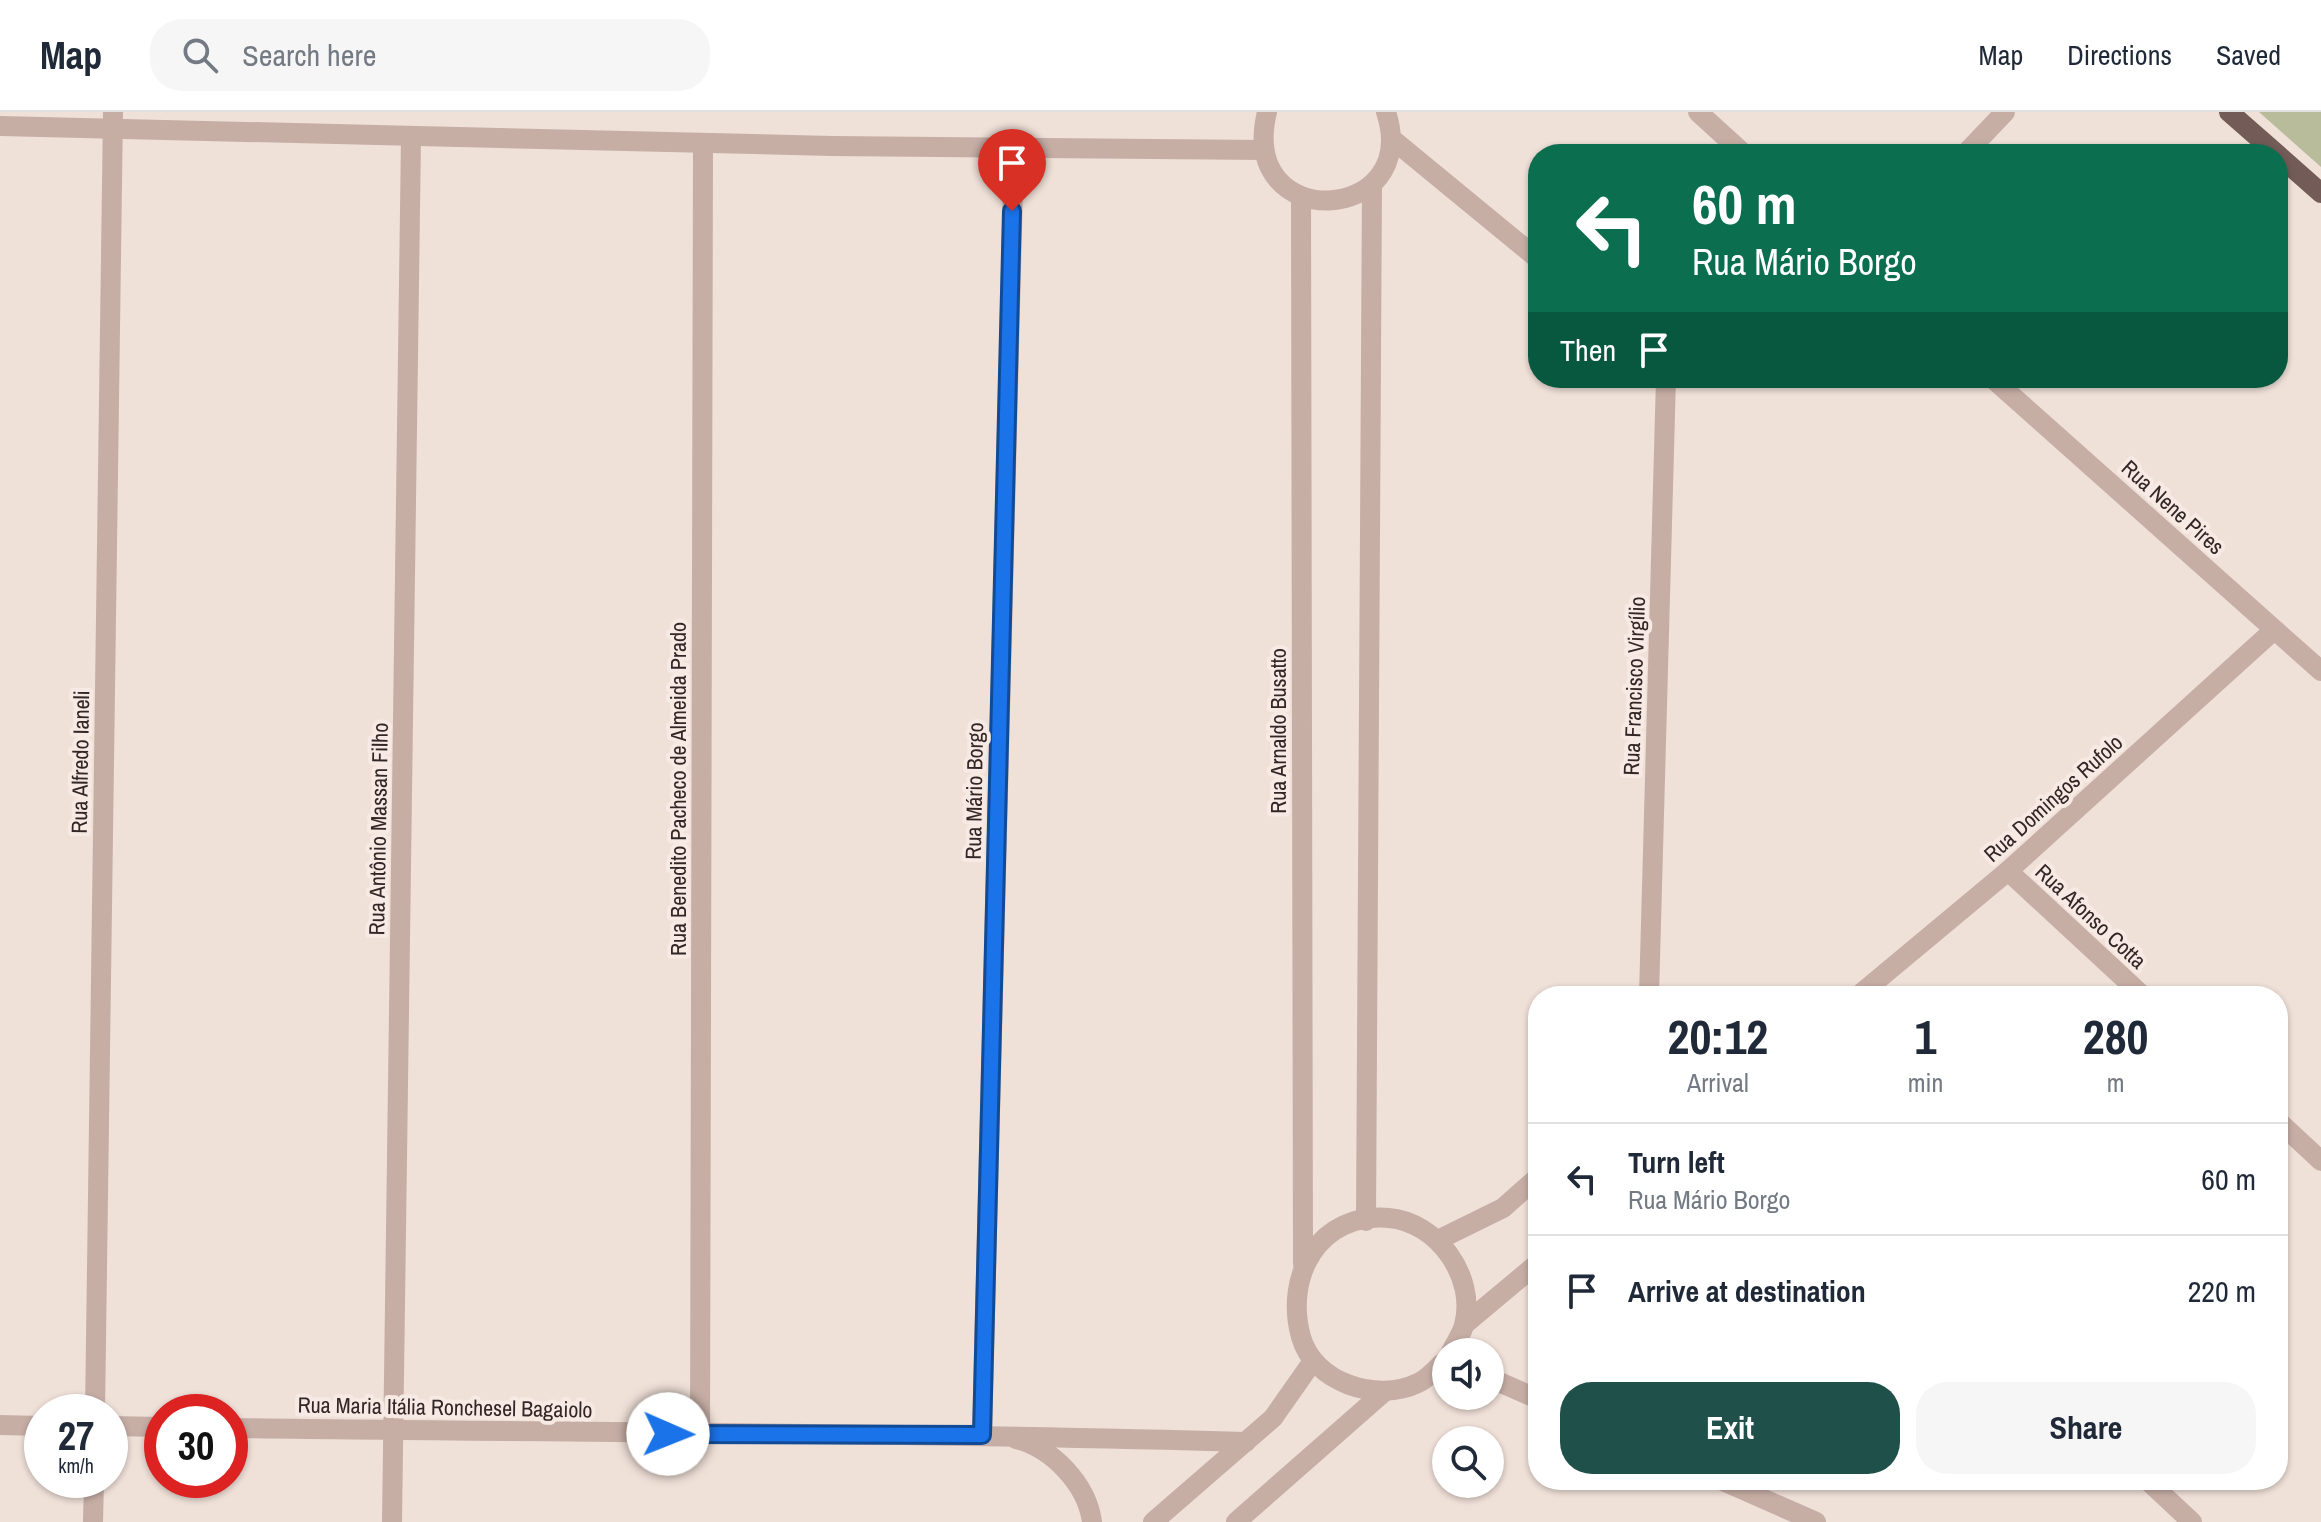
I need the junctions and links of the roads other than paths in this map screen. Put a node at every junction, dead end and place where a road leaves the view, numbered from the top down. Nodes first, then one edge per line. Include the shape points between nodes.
1 (1267, 112) edge
2 (1386, 112) edge
3 (1698, 112) edge
4 (2005, 112) edge
5 (2229, 112) edge
6 (113, 120) edge
7 (0, 126) edge
8 (411, 137) junction
9 (1392, 139) junction
10 (703, 143) junction
11 (1733, 144) edge
12 (1975, 144) edge
13 (2266, 144) edge
14 (1014, 148) junction
15 (1264, 150) junction
16 (2288, 164) edge
17 (1372, 185) junction
18 (2321, 193) edge
19 (1301, 198) junction
20 (1528, 251) edge
21 (1666, 388) edge
22 (2003, 388) edge
23 (2274, 630) junction
24 (2321, 671) edge
25 (2008, 871) junction
26 (1649, 986) edge
27 (1870, 986) edge
28 (2132, 986) edge
29 (2288, 1130) edge
30 (2321, 1161) edge
31 (1528, 1186) edge
32 (1366, 1221) junction
33 (1438, 1240) junction
34 (1303, 1264) junction
35 (1528, 1271) edge
36 (1465, 1324) junction
37 (1458, 1338) edge
38 (1313, 1361) junction
39 (1432, 1372) edge
40 (1504, 1384) edge
41 (1384, 1392) junction
42 (95, 1394) edge
43 (1528, 1395) edge
44 (0, 1425) edge
45 (24, 1426) edge
46 (248, 1428) edge
47 (394, 1430) junction
48 (700, 1435) junction
49 (989, 1435) junction
50 (1246, 1442) junction
51 (1744, 1490) edge
52 (2158, 1490) edge
53 (94, 1498) edge
54 (93, 1522) edge
55 (392, 1522) edge
56 (1092, 1522) edge
57 (1153, 1522) edge
58 (1236, 1522) edge
59 (1816, 1522) edge
60 (2192, 1522) edge

1 - 15 street
2 - 9 street
3 - 11 street
4 - 12 street
5 - 13 main road
6 - 7 street
6 - 8 street
6 - 42 street, Rua Alfredo Ianeli
8 - 10 street
8 - 47 street, Rua Antônio Massan Filho
9 - 17 street via 1387,164
9 - 20 street
10 - 14 street
10 - 48 street, Rua Benedito Pacheco de Almeida Prado
14 - 15 street
14 - 49 street, Rua Mário Borgo
15 - 19 street via 1280,183
16 - 18 main road
17 - 19 street via 1351,198 1326,203
17 - 32 street
19 - 34 street, Rua Arnaldo Busatto
21 - 26 street, Rua Francisco Virgílio
22 - 23 street, Rua Nene Pires
23 - 24 street, Rua Nene Pires
23 - 25 street, Rua Domingos Rufolo
25 - 27 street, Rua Domingos Rufolo
25 - 28 street, Rua Afonso Cotta
29 - 30 street
31 - 33 street via 1503,1208
32 - 33 street via 1389,1218 1418,1226
32 - 34 street via 1355,1221 1321,1242
33 - 36 street via 1456,1264 1463,1285
34 - 38 street, Rua Arnaldo Busatto via 1293,1305
35 - 36 street
36 - 37 street
38 - 41 street via 1353,1387
38 - 50 street via 1273,1418
39 - 41 street via 1418,1383
40 - 43 street
41 - 58 street
44 - 45 street
46 - 47 street, Rua Maria Itália Ronchesel Bagaiolo
47 - 48 street, Rua Maria Itália Ronchesel Bagaiolo
47 - 55 street, Rua Antônio Massan Filho
48 - 49 street, Rua Maria Itália Ronchesel Bagaiolo
49 - 50 street, Rua Maria Itália Ronchesel Bagaiolo
49 - 56 street, Rua Maria Itália Ronchesel Bagaiolo via 1028,1442 1055,1459 1077,1484
50 - 57 street
51 - 59 street
52 - 60 street
53 - 54 street

